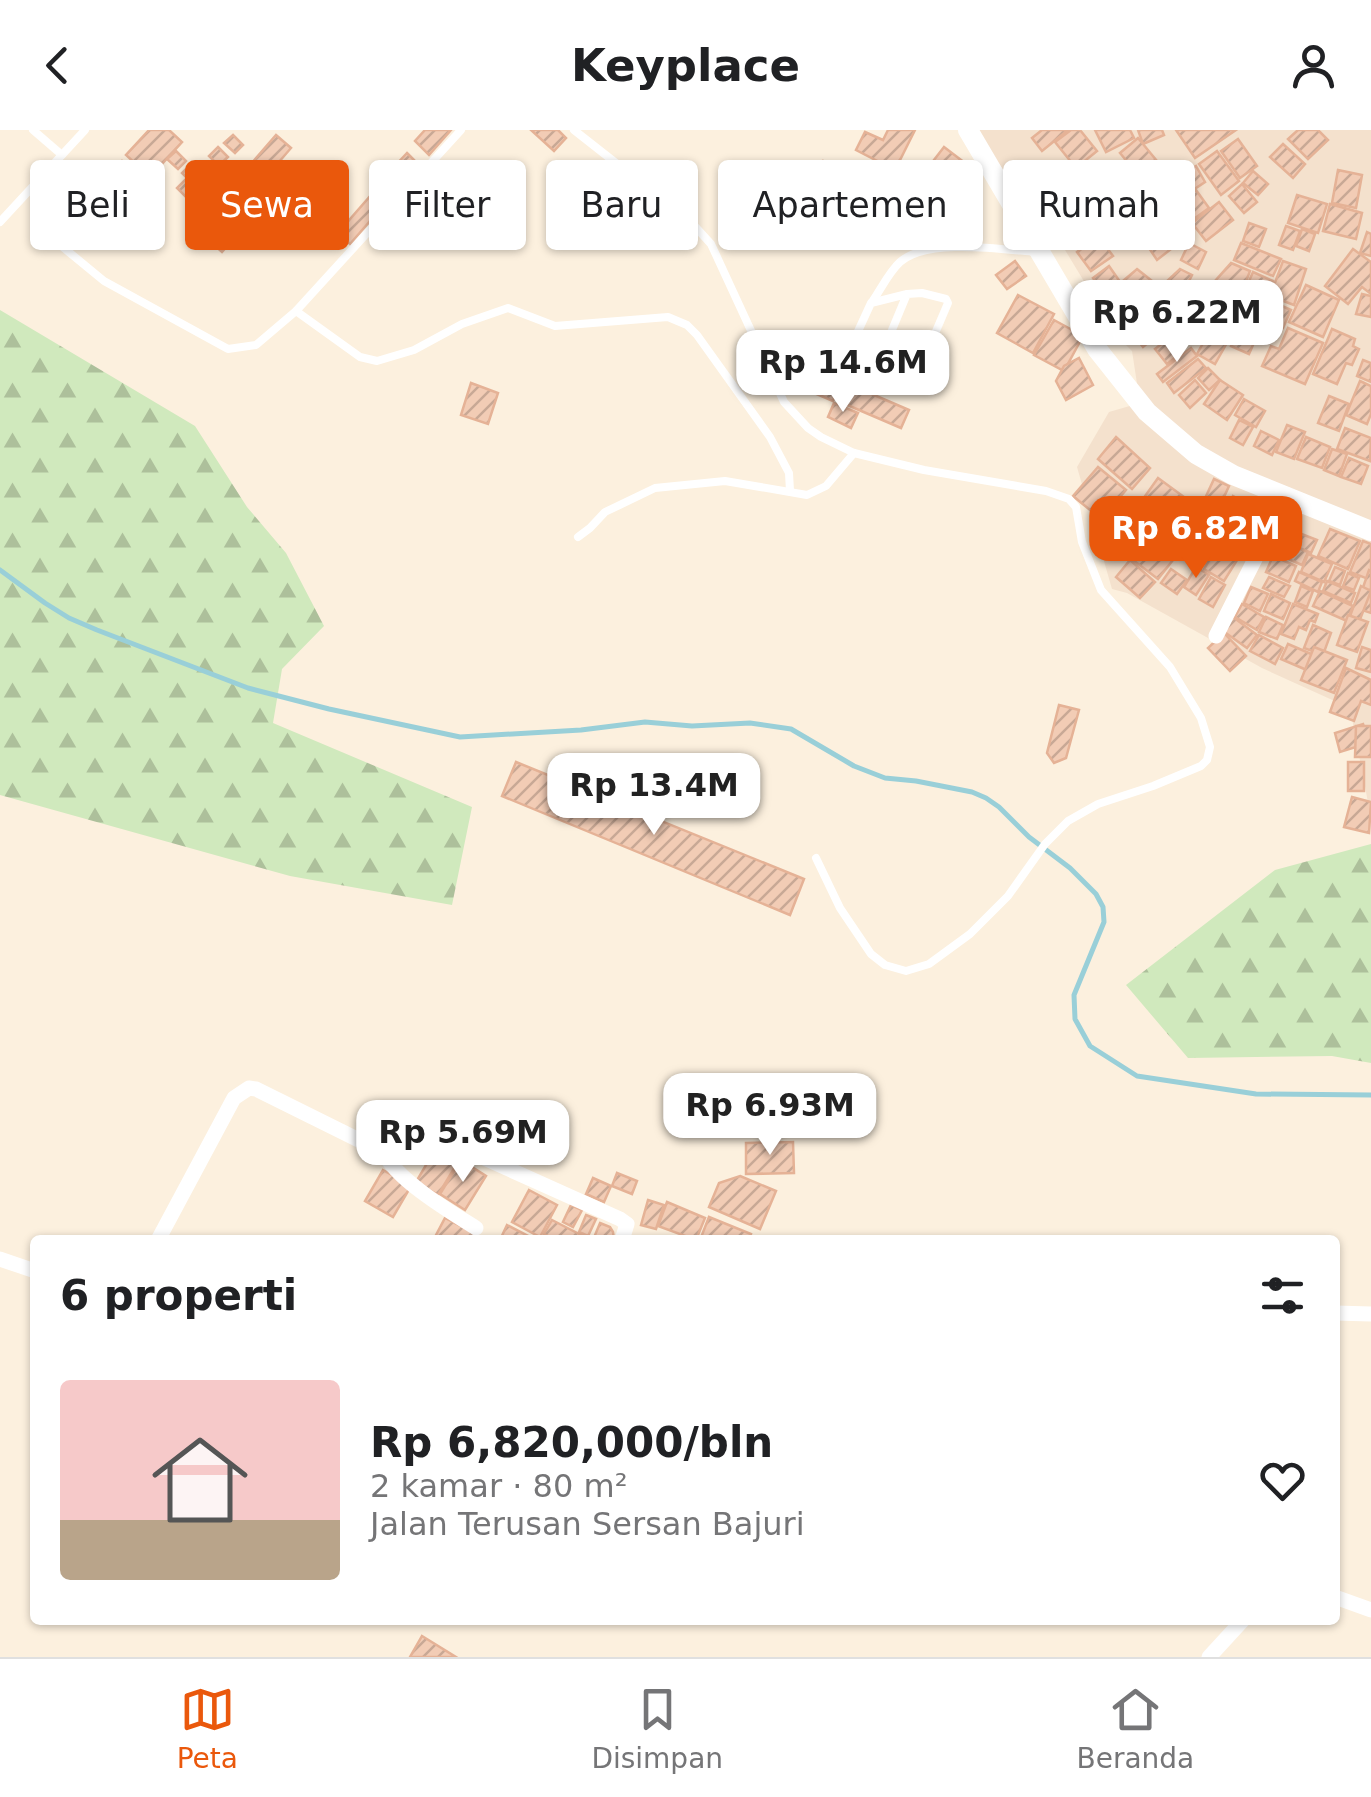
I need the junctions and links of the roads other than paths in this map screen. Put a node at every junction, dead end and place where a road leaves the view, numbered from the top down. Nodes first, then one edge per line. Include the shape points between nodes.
1 (34, 130) edge
2 (85, 130) edge
3 (461, 130) edge
4 (574, 130) edge
5 (968, 130) edge
6 (62, 155) junction
7 (0, 222) edge
8 (66, 250) edge
9 (1039, 252) junction
10 (907, 294) junction
11 (871, 303) junction
12 (296, 311) junction
13 (866, 372) junction
14 (854, 453) junction
15 (790, 491) junction
16 (1287, 496) junction
17 (1371, 531) edge
18 (578, 537) dead end
19 (1216, 636) dead end
20 (816, 858) dead end
21 (383, 1152) junction
22 (476, 1228) dead end
23 (161, 1235) edge
24 (624, 1235) edge
25 (0, 1259) edge
26 (30, 1269) edge
27 (1340, 1312) edge
28 (1371, 1314) edge
29 (1340, 1599) edge
30 (1371, 1610) edge
31 (1238, 1625) edge
32 (1209, 1657) edge

1 - 6 lane
2 - 6 lane
3 - 12 lane
4 - 14 lane via 691,222 710,244 784,402 808,428
5 - 9 main road
6 - 7 lane
8 - 12 lane via 104,281 228,349 256,344
9 - 11 lane via 965,246 914,254 898,264
9 - 16 main road via 1097,349 1147,412 1196,454
10 - 11 lane
10 - 13 lane via 882,354
10 - 13 lane via 948,303 916,378
11 - 13 lane via 848,354
12 - 15 lane via 360,357 378,361 508,308 556,326 668,317 697,334 770,437
14 - 15 lane via 817,492
14 - 20 lane via 1069,499 1101,590 1170,667 1202,718 1210,747 1201,766 1068,821 970,934 930,964 906,971 872,954
15 - 18 lane via 725,481 654,488 605,512
16 - 17 main road
16 - 19 street
21 - 22 street via 433,1200
21 - 23 street via 244,1089
21 - 24 street via 406,1130 424,1131 620,1219 627,1224
25 - 26 street
27 - 28 street
29 - 30 street
31 - 32 street

